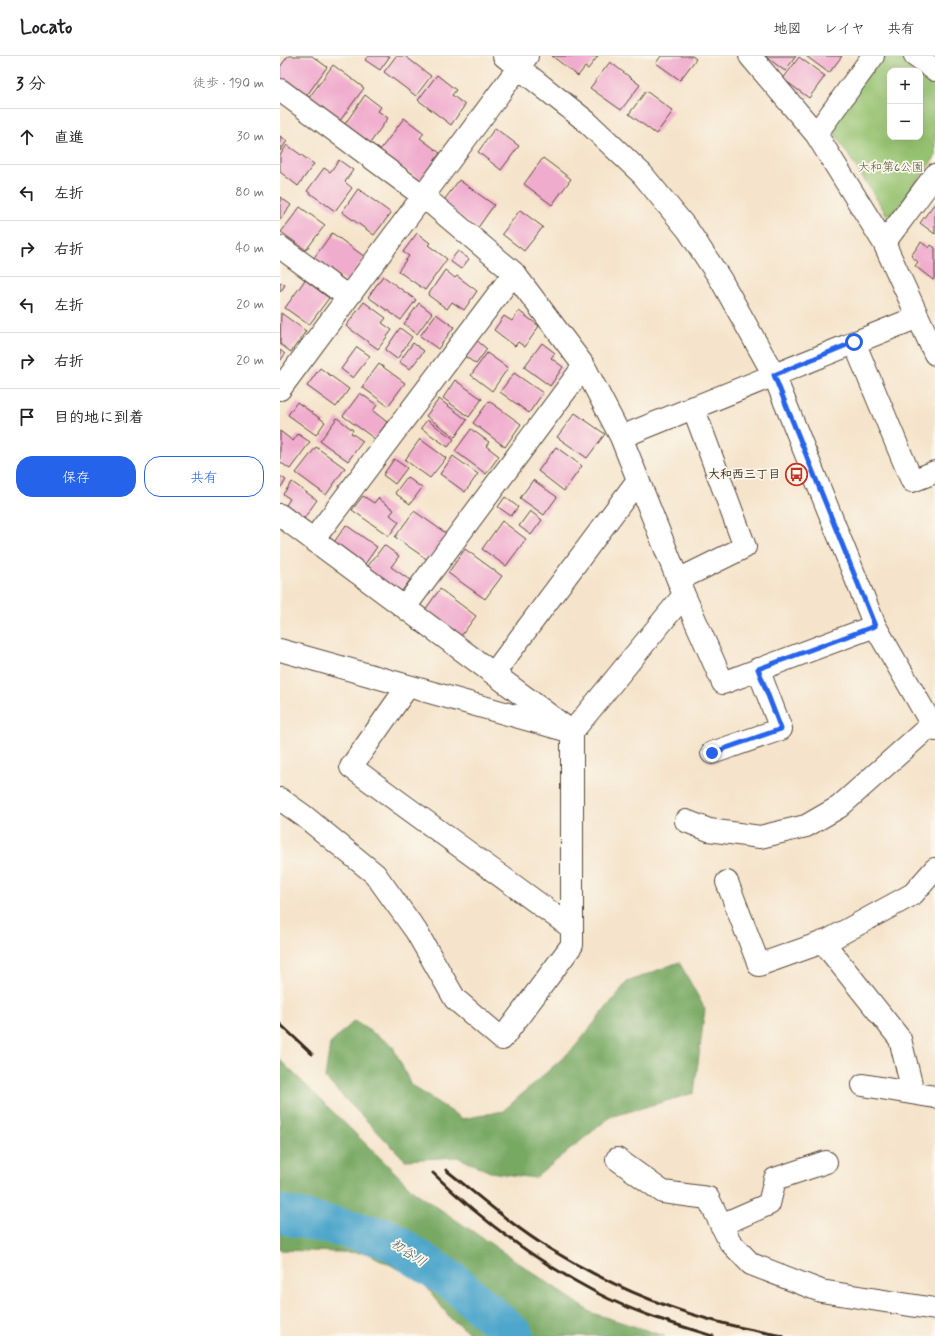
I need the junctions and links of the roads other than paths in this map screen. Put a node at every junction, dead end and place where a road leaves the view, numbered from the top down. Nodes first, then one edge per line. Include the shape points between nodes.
1 (750, 56) edge
2 (873, 56) edge
3 (915, 56) edge
4 (516, 60) edge
5 (935, 70) edge
6 (280, 90) edge
7 (816, 134) junction
8 (935, 174) edge
9 (423, 196) junction
10 (884, 243) junction
11 (280, 247) edge
12 (514, 273) junction
13 (348, 297) junction
14 (918, 317) junction
15 (854, 342) junction
16 (935, 354) edge
17 (584, 366) junction
18 (774, 375) junction
19 (280, 389) edge
20 (693, 407) junction
21 (621, 437) junction
22 (935, 472) edge
23 (638, 480) junction
24 (280, 514) edge
25 (314, 539) junction
26 (681, 587) junction
27 (404, 607) junction
28 (875, 626) junction
29 (280, 650) edge
30 (758, 669) junction
31 (494, 674) junction
32 (408, 686) junction
33 (933, 728) edge
34 (572, 732) junction
35 (712, 753) dead end
36 (280, 799) edge
37 (686, 821) dead end
38 (935, 869) edge
39 (727, 882) dead end
40 (572, 928) junction
41 (823, 942) junction
42 (863, 1085) dead end
43 (912, 1092) junction
44 (935, 1097) edge
45 (617, 1160) dead end
46 (826, 1162) dead end
47 (722, 1225) junction
48 (935, 1309) edge

1 - 7 street
2 - 7 street
3 - 5 street
4 - 9 street
4 - 18 street via 642,174 688,230 721,280
6 - 9 street
7 - 10 street
8 - 10 street
9 - 12 street
9 - 13 street
10 - 14 street
11 - 13 street
12 - 17 street
12 - 25 street
13 - 19 street
14 - 15 street
14 - 16 street
15 - 18 street
15 - 22 street via 912,481
17 - 21 street
17 - 27 street
18 - 20 street
18 - 28 street
20 - 21 street
20 - 26 street via 745,548
21 - 23 street
23 - 26 street
23 - 31 street
24 - 25 street
25 - 27 street
26 - 30 street via 723,683
26 - 34 street
27 - 31 street
28 - 30 street
28 - 33 street
29 - 32 street
30 - 35 street via 781,729
31 - 34 street
32 - 34 street
32 - 40 street via 351,767
33 - 37 street via 839,807 806,826 760,838 709,830
34 - 40 street
36 - 40 street via 375,874 416,931 455,999 502,1039 572,945
38 - 41 street via 912,894
39 - 41 street via 759,965
41 - 43 street via 900,1039
42 - 43 street
43 - 44 street
45 - 47 street via 663,1192 708,1198
46 - 47 street via 775,1179 769,1204
47 - 48 street via 730,1242 751,1264 821,1291

